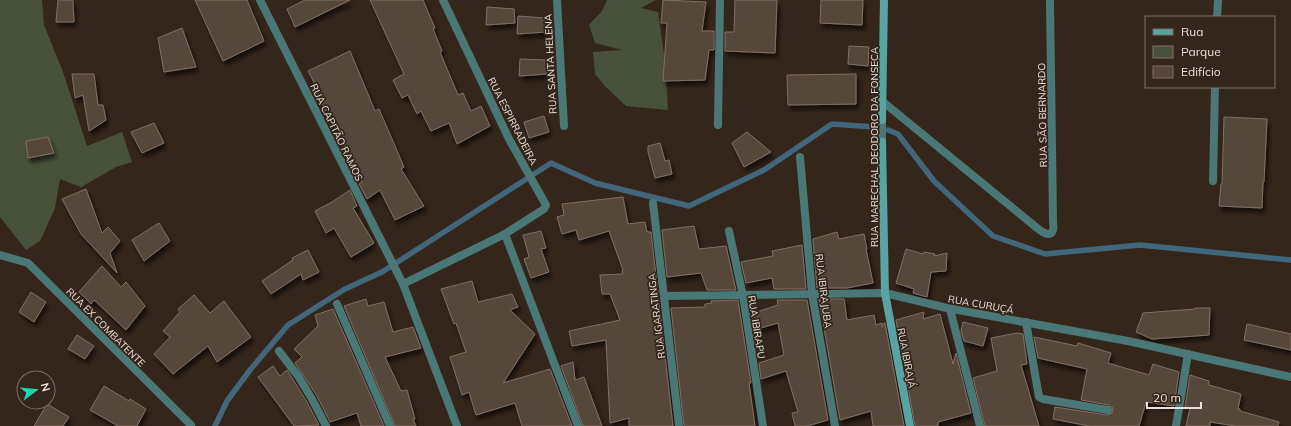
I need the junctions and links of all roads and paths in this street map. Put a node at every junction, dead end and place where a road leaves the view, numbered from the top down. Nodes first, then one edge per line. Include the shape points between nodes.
1 (260, 0) edge
2 (442, 0) edge
3 (557, 0) edge
4 (720, 0) edge
5 (884, 0) edge
6 (1050, 0) edge
7 (1218, 0) edge
8 (1217, 16) edge
9 (1215, 88) edge
10 (882, 101) junction
11 (718, 124) dead end
12 (564, 126) dead end
13 (800, 158) dead end
14 (1213, 181) dead end
15 (653, 204) dead end
16 (729, 231) dead end
17 (505, 234) junction
18 (0, 255) edge
19 (403, 284) junction
20 (885, 293) junction
21 (812, 294) junction
22 (664, 296) junction
23 (743, 296) junction
24 (337, 304) dead end
25 (950, 309) junction
26 (1026, 322) junction
27 (278, 351) dead end
28 (1188, 354) junction
29 (1291, 377) edge
30 (1108, 410) dead end
31 (191, 425) edge
32 (326, 426) edge
33 (390, 426) edge
34 (458, 426) edge
35 (578, 426) edge
36 (679, 426) edge
37 (763, 426) edge
38 (836, 426) edge
39 (910, 426) edge
40 (980, 426) edge
41 (1176, 426) edge

1 - 19 street, RUA CAPITÃO RAMOS
2 - 17 street, RUA ESPIRRADEIRA via 509,139 545,202 544,209
3 - 12 street, RUA SANTA HELENA
4 - 11 street
5 - 10 street, RUA MARECHAL DEODORO DA FONSECA
6 - 10 street, RUA SÃO BERNARDO via 1052,233 1044,233 1031,223
7 - 8 street
9 - 14 street
10 - 20 street, RUA MARECHAL DEODORO DA FONSECA
13 - 21 street, RUA IBIRAJUBA
15 - 22 street, RUA IGARATINGA
16 - 23 street, RUA IBIRAPU
17 - 19 street, RUA ESPIRRADEIRA
17 - 35 street
18 - 31 street, RUA EX COMBATENTE via 28,263
19 - 34 street, RUA CAPITÃO RAMOS
20 - 21 street, RUA CURUÇÁ
20 - 25 street, RUA CURUÇÁ
20 - 39 street, RUA IBIRAJÁ
21 - 23 street, RUA CURUÇÁ
21 - 38 street, RUA IBIRAJUBA
22 - 23 street, RUA CURUÇÁ
22 - 36 street, RUA IGARATINGA
23 - 37 street, RUA IBIRAPU
24 - 33 street
25 - 26 street, RUA CURUÇÁ
25 - 40 street
26 - 28 street, RUA CURUÇÁ
26 - 30 street via 1041,398
27 - 32 street via 298,376
28 - 29 street, RUA CURUÇÁ
28 - 41 street

